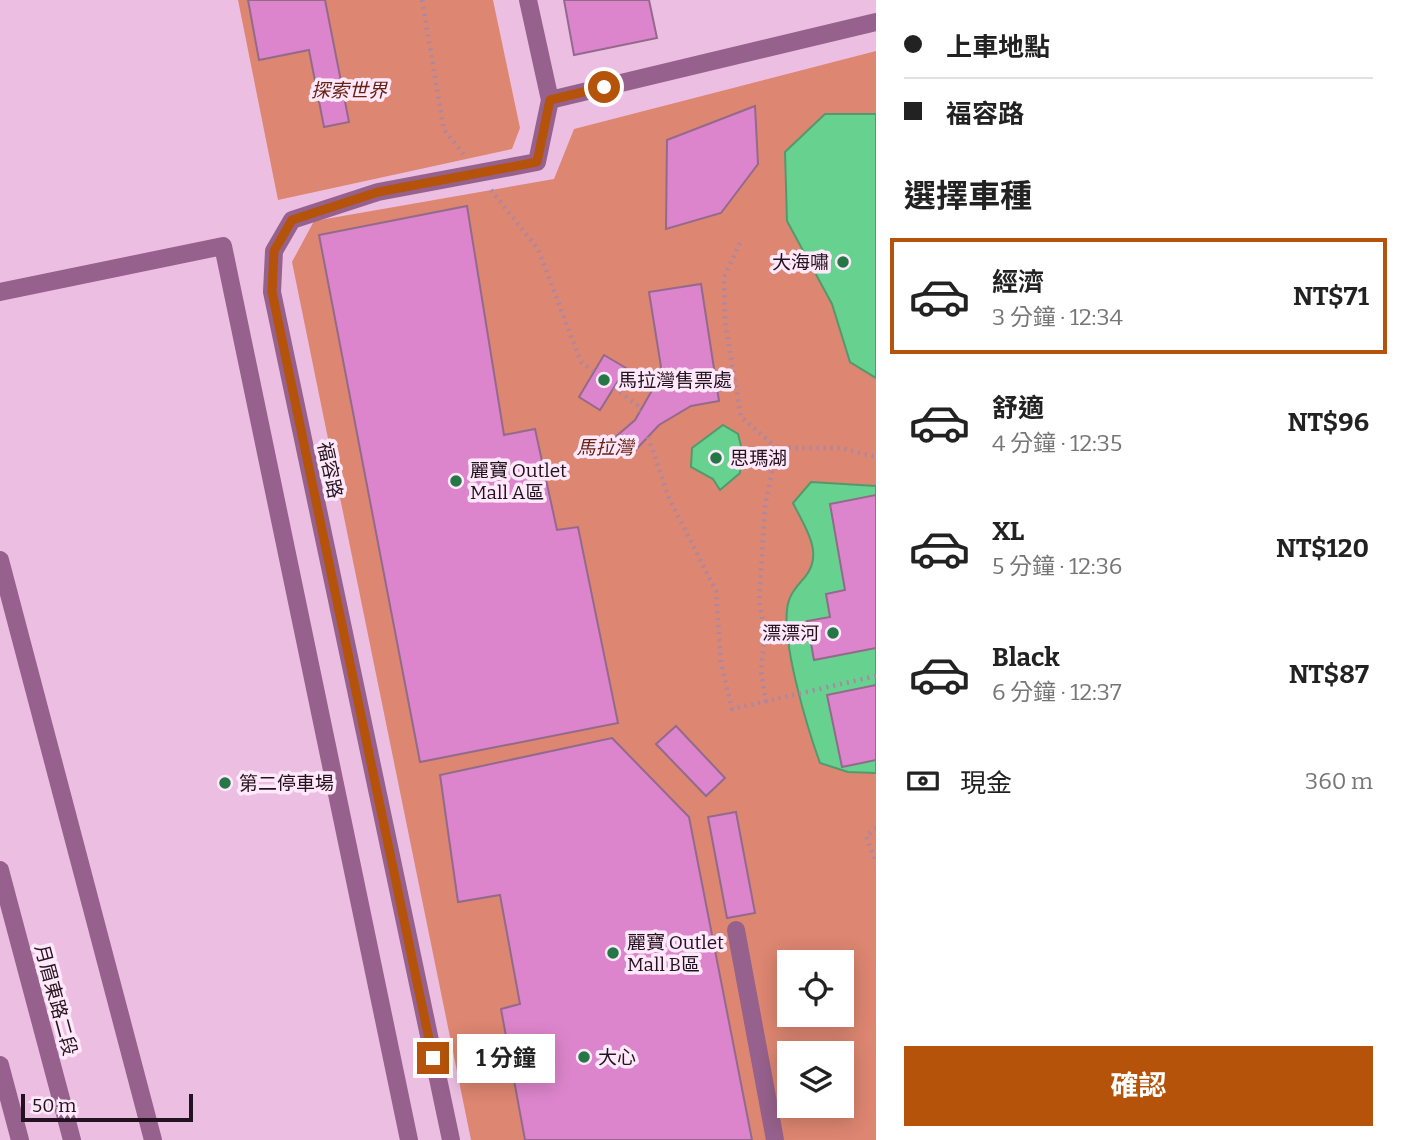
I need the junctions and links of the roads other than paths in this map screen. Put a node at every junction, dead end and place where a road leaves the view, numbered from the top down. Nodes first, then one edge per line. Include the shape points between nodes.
1 (528, 0) edge
2 (876, 22) edge
3 (550, 100) junction
4 (0, 292) edge
5 (0, 560) edge
6 (0, 870) edge
7 (736, 930) dead end
8 (0, 1065) edge
9 (20, 1140) edge
10 (72, 1140) edge
11 (153, 1140) edge
12 (409, 1140) edge
13 (450, 1140) edge
14 (775, 1140) edge

1 - 3 street, 福容路
2 - 3 street
3 - 13 street, 福容路 via 537,162 378,192 292,220 274,251 272,292
4 - 12 street via 223,246
5 - 11 street
6 - 10 street, 月眉東路二段
7 - 14 street
8 - 9 street

